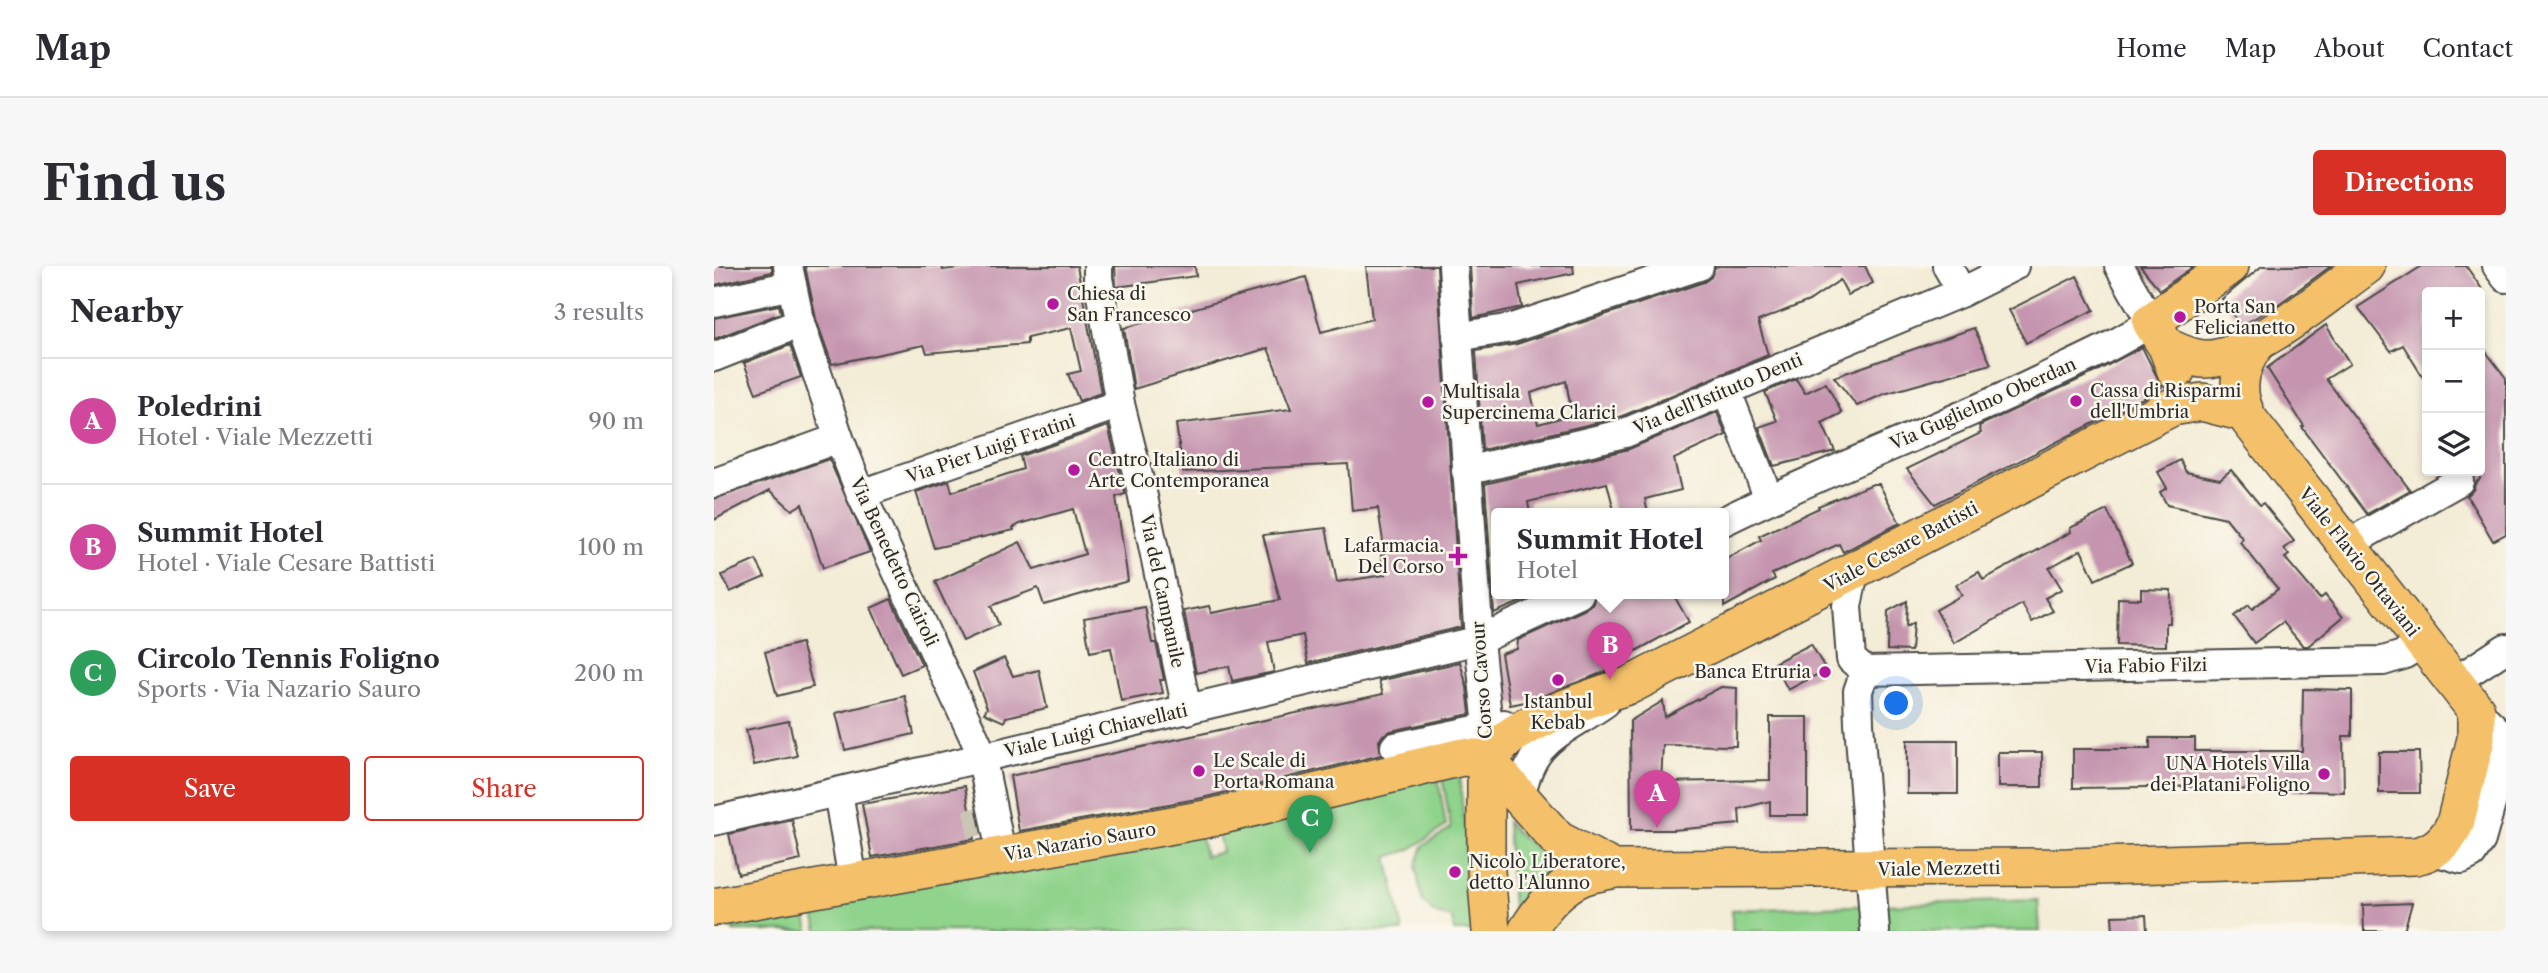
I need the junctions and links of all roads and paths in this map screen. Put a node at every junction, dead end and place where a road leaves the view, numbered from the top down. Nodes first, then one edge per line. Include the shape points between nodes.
1 (1098, 266) edge
2 (1453, 266) edge
3 (1699, 266) edge
4 (1947, 266) edge
5 (2014, 266) edge
6 (2119, 266) edge
7 (2230, 266) edge
8 (2365, 266) edge
9 (2497, 266) edge
10 (790, 276) edge
11 (2506, 278) edge
12 (1962, 292) junction
13 (714, 302) edge
14 (800, 323) junction
15 (2159, 334) junction
16 (1457, 337) junction
17 (2256, 344) junction
18 (714, 357) edge
19 (1726, 389) junction
20 (1120, 404) junction
21 (2172, 407) junction
22 (2245, 413) junction
23 (839, 438) junction
24 (1466, 471) junction
25 (2459, 481) dead end
26 (714, 483) edge
27 (861, 494) junction
28 (1769, 499) junction
29 (1729, 519) edge
30 (2346, 545) junction
31 (1854, 572) junction
32 (1568, 599) edge
33 (1479, 640) junction
34 (2423, 643) junction
35 (2506, 648) edge
36 (1865, 671) junction
37 (2454, 682) junction
38 (1630, 685) junction
39 (1187, 710) junction
40 (1487, 744) junction
41 (1395, 747) dead end
42 (981, 757) junction
43 (838, 792) junction
44 (1520, 799) junction
45 (714, 821) edge
46 (990, 850) junction
47 (2434, 851) joint
48 (1614, 869) junction
49 (1870, 870) junction
50 (853, 881) junction
51 (714, 906) edge
52 (1491, 931) edge
53 (1527, 931) edge
54 (1875, 931) edge

1 - 20 street, Via del Campanile
2 - 16 street, Corso Cavour
3 - 16 street via 1512,328
4 - 12 street
5 - 12 street, Via dell'Istituto Denti
6 - 15 street
7 - 15 main road, Via Guglielmo Oberdan
8 - 17 main road
9 - 11 street
10 - 13 street
10 - 14 street, Via Benedetto Cairoli
12 - 19 street, Via dell'Istituto Denti
14 - 18 street
14 - 23 street, Via Benedetto Cairoli
15 - 17 main road via 2194,358
15 - 21 main road via 2178,374
15 - 28 street, Via Guglielmo Oberdan via 2129,337 2007,396
16 - 24 street, Corso Cavour
17 - 22 main road via 2240,377
19 - 24 street, Via dell'Istituto Denti via 1625,433
19 - 28 street
20 - 27 street, Via Pier Luigi Fratini
20 - 39 street, Via del Campanile
21 - 22 main road, Viale Cesare Battisti via 2202,402
21 - 31 main road, Viale Cesare Battisti
22 - 30 main road, Viale Flavio Ottaviani
23 - 26 street
23 - 27 street, Via Benedetto Cairoli
24 - 33 street, Corso Cavour
25 - 30 street
27 - 42 street, Via Benedetto Cairoli
28 - 29 street, Via Guglielmo Oberdan
30 - 34 main road, Viale Flavio Ottaviani
31 - 36 street via 1847,606 1851,659
31 - 38 main road, Viale Cesare Battisti
32 - 33 street
33 - 39 street, Viale Luigi Chiavellati
33 - 40 street, Corso Cavour
34 - 36 street, Via Fabio Filzi via 2383,661
34 - 37 main road, Viale Flavio Ottaviani
35 - 37 street
36 - 49 street via 1858,702
37 - 47 main road, Viale Flavio Ottaviani via 2476,710 2476,739 2455,824
38 - 40 main road, Viale Cesare Battisti
38 - 44 street, Viale Cesare Battisti via 1551,737 1531,761
39 - 42 street, Viale Luigi Chiavellati
40 - 41 street
40 - 44 main road, Viale Mezzetti
40 - 46 main road, Via Nazario Sauro via 1462,757 1206,819
40 - 52 main road via 1486,872
42 - 43 street, Viale Luigi Chiavellati
42 - 46 street, Via Benedetto Cairoli
43 - 45 street, Viale Luigi Chiavellati
43 - 50 street
44 - 48 main road, Viale Mezzetti via 1558,841
46 - 50 main road, Via Nazario Sauro
47 - 49 main road, Viale Mezzetti via 2416,856 2307,861
48 - 49 main road, Viale Mezzetti
48 - 53 main road via 1580,878 1557,894
49 - 54 street
50 - 51 main road, Via Nazario Sauro

